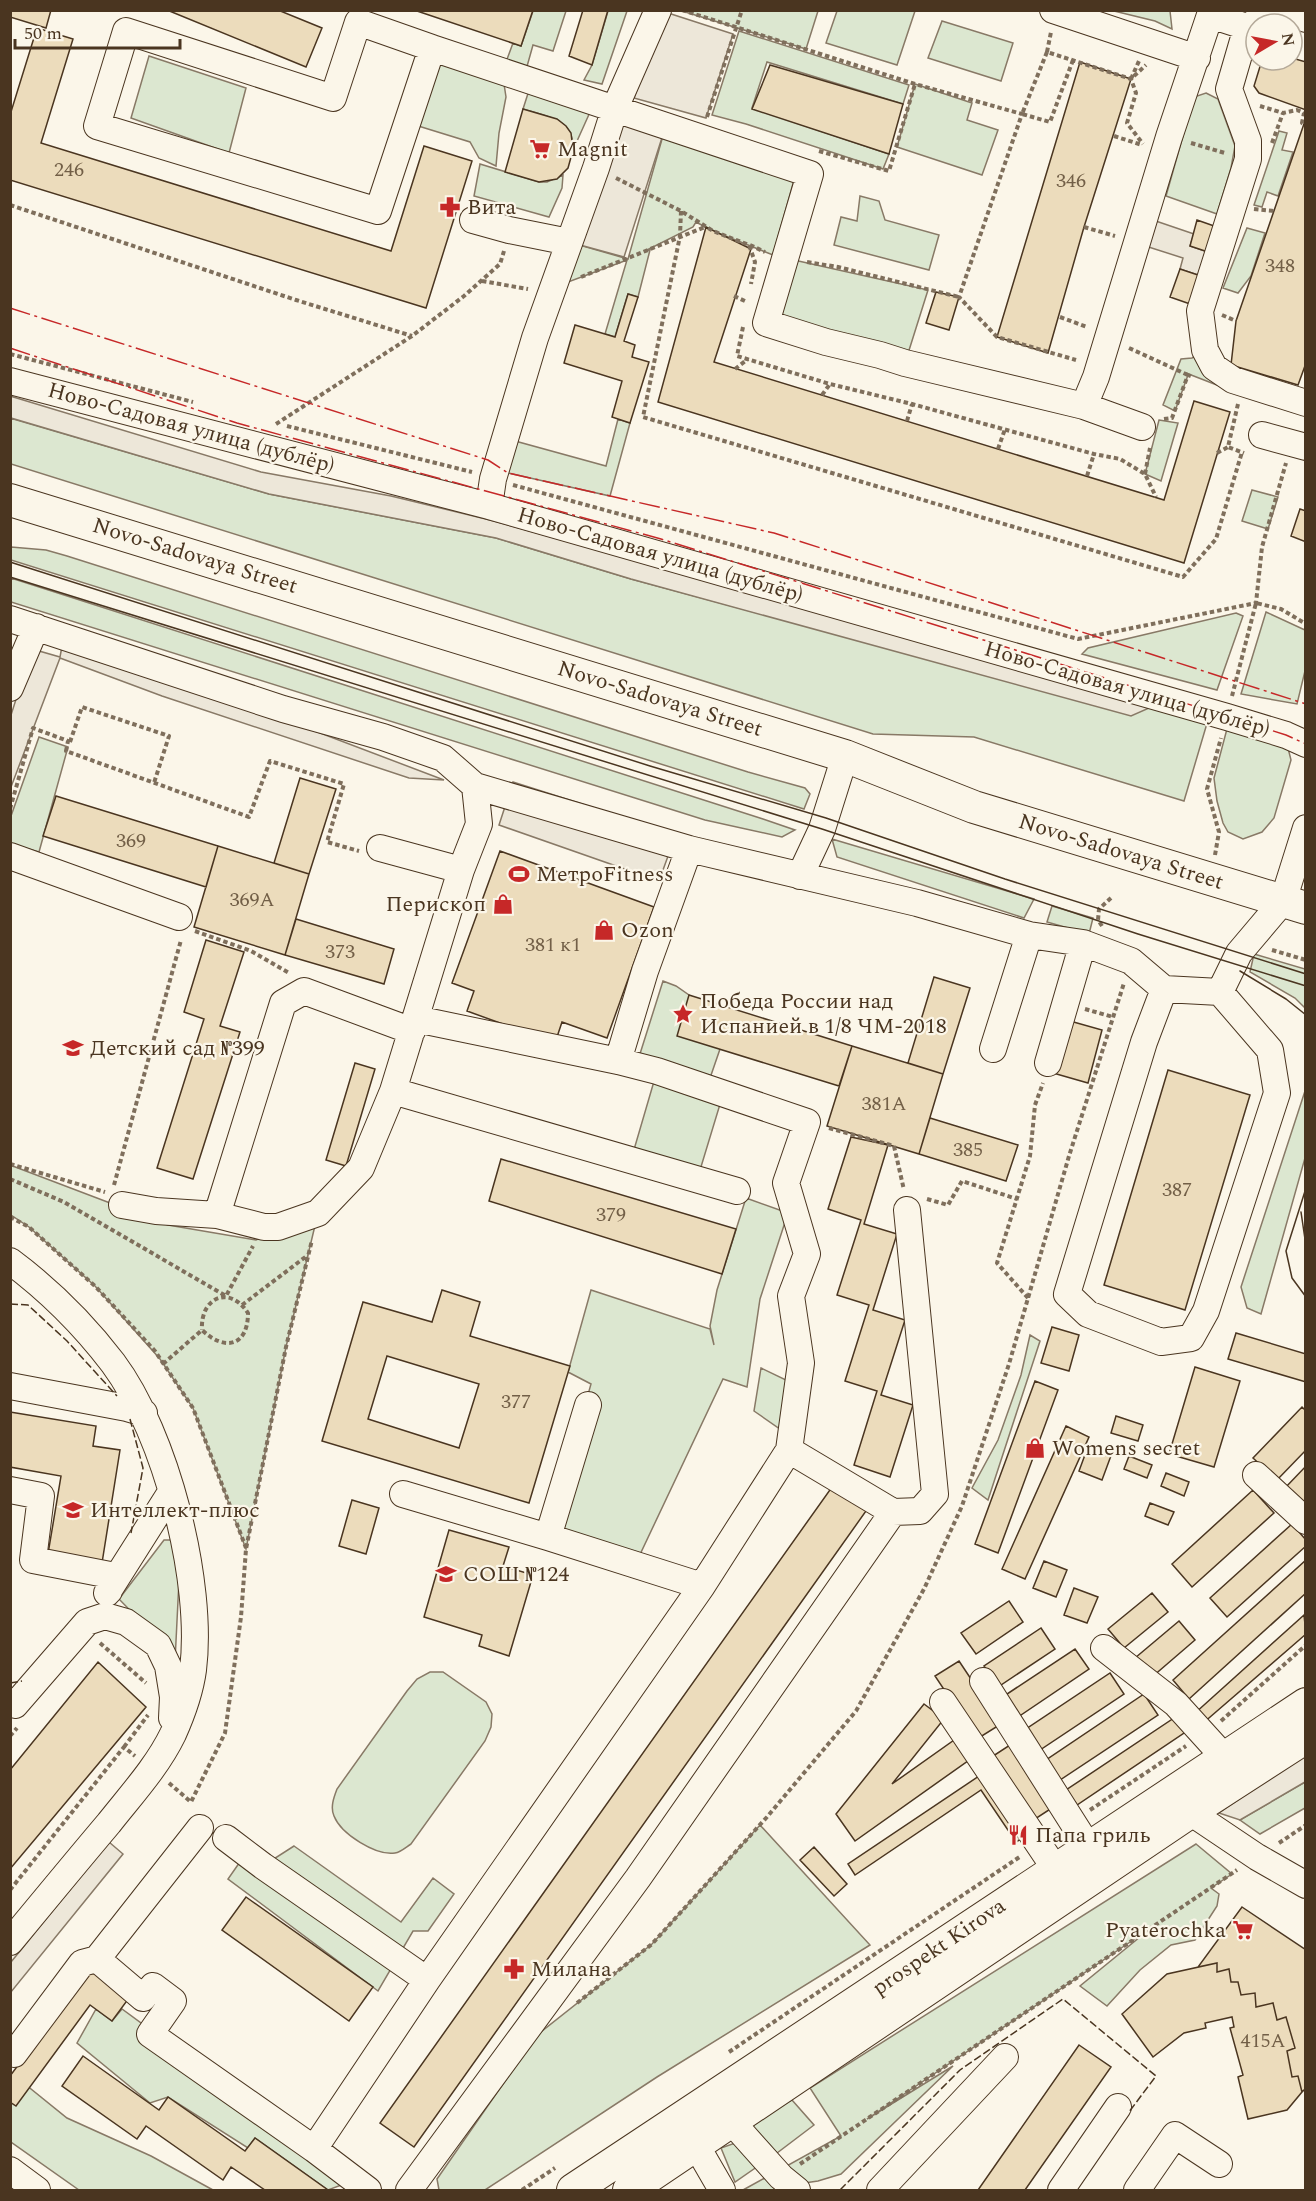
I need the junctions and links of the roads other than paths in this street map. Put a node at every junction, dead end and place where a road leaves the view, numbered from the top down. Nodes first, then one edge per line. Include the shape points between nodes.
1 (657, 10) edge
2 (1053, 10) edge
3 (1278, 10) edge
4 (1305, 19) edge
5 (1244, 26) edge
6 (1244, 37) edge
7 (432, 48) junction
8 (1197, 58) junction
9 (615, 108) junction
10 (473, 220) dead end
11 (568, 242) junction
12 (10, 381) edge
13 (1305, 403) edge
14 (1084, 406) junction
15 (1151, 431) road end
16 (1256, 445) road end
17 (1305, 447) edge
18 (10, 500) edge
19 (489, 506) junction
20 (10, 619) edge
21 (36, 627) junction
22 (10, 688) edge
23 (1305, 744) edge
24 (845, 756) junction
25 (475, 786) junction
26 (1305, 828) edge
27 (689, 849) junction
28 (370, 850) road end
29 (10, 856) edge
30 (461, 870) junction
31 (800, 876) junction
32 (1294, 904) edge
33 (180, 927) road end
34 (1029, 935) junction
35 (1083, 943) junction
36 (1164, 988) junction
37 (1220, 992) junction
38 (414, 1025) junction
39 (993, 1049) dead end
40 (618, 1061) junction
41 (1047, 1069) road end
42 (393, 1091) junction
43 (737, 1191) dead end
44 (122, 1205) dead end
45 (907, 1210) dead end
46 (217, 1215) junction
47 (10, 1261) edge
48 (10, 1386) edge
49 (588, 1405) dead end
50 (144, 1413) junction
51 (789, 1450) junction
52 (1257, 1475) dead end
53 (10, 1490) edge
54 (171, 1492) junction
55 (403, 1494) dead end
56 (893, 1512) junction
57 (1305, 1521) edge
58 (548, 1537) junction
59 (702, 1586) junction
60 (109, 1591) junction
61 (93, 1632) junction
62 (1104, 1648) dead end
63 (983, 1681) dead end
64 (943, 1702) dead end
65 (1305, 1704) edge
66 (12, 1705) edge
67 (172, 1737) junction
68 (1305, 1737) edge
69 (1226, 1758) junction
70 (1190, 1812) junction
71 (200, 1828) dead end
72 (226, 1838) dead end
73 (1089, 1848) junction
74 (1056, 1870) junction
75 (1305, 1885) edge
76 (10, 1942) edge
77 (97, 1959) junction
78 (427, 1980) junction
79 (14, 2054) dead end
80 (1005, 2057) dead end
81 (1118, 2107) dead end
82 (731, 2121) junction
83 (696, 2145) junction
84 (314, 2149) junction
85 (1219, 2164) dead end
86 (10, 2170) edge
87 (567, 2177) edge
88 (789, 2184) edge
89 (37, 2190) edge
90 (368, 2190) edge
91 (409, 2190) edge
92 (629, 2190) edge
93 (722, 2190) edge
94 (880, 2190) edge
95 (1061, 2190) edge
96 (1137, 2190) edge

1 - 9 street
2 - 8 street
3 - 4 street
5 - 8 street via 1210,15
6 - 13 street via 1229,89 1248,141 1248,159 1200,311 1205,350 1214,367 1233,380
7 - 7 street via 378,211 97,126 126,31 333,98 358,22
7 - 9 street
8 - 14 street via 1159,136 1093,333 1096,377
9 - 11 street
9 - 14 street via 810,174 766,322 905,363
10 - 11 street
11 - 19 street via 492,479
12 - 19 street, Ново-Садовая улица (дублёр)
14 - 15 street
16 - 17 street
18 - 24 main road, Novo-Sadovaya Street
19 - 23 street, Ново-Садовая улица (дублёр) via 1227,717
20 - 21 street
21 - 22 street
21 - 25 street via 443,758
24 - 31 street via 822,829
24 - 32 main road, Novo-Sadovaya Street via 974,807
25 - 27 street
25 - 30 street via 479,824
26 - 32 street
27 - 31 street
27 - 40 street
28 - 30 street
29 - 33 street
30 - 38 street
31 - 34 street via 917,903
32 - 37 street via 1239,953
34 - 35 street
34 - 39 street
35 - 36 street via 1131,962
35 - 41 street
36 - 37 street
36 - 37 street via 1067,1294 1088,1314 1161,1342 1191,1338 1206,1311 1277,1093 1270,1050
38 - 40 street
38 - 42 street
38 - 46 street via 304,991 283,1004
40 - 51 street via 807,1122 786,1183 807,1254 791,1296 801,1363
42 - 43 street
42 - 46 street via 361,1168 318,1213 278,1227
44 - 46 street
45 - 56 street via 935,1494 920,1511
47 - 50 street via 70,1313 114,1364
48 - 50 street
49 - 58 street
50 - 54 street
51 - 56 street
51 - 59 street
52 - 57 street
53 - 60 street via 41,1496 33,1560 110,1575
54 - 60 street
54 - 67 street via 195,1607 193,1670 186,1704
55 - 58 street
56 - 91 street via 638,1878
58 - 59 street
59 - 78 street
60 - 61 street
61 - 66 street
61 - 67 street via 105,1616 126,1622 158,1646 168,1666 173,1697
62 - 69 street via 1176,1704
63 - 73 street
64 - 74 street
65 - 69 main road, prospekt Kirova
67 - 76 street via 147,1776
68 - 70 main road, prospekt Kirova
69 - 73 main road, prospekt Kirova
70 - 75 street
70 - 82 main road, prospekt Kirova
71 - 77 street
72 - 78 street
73 - 74 main road, prospekt Kirova
74 - 87 main road, prospekt Kirova
77 - 79 street via 82,1963
77 - 84 street via 143,1998 153,1986 174,2001 150,2034
78 - 84 street
80 - 94 street
81 - 95 street
82 - 83 main road, prospekt Kirova
82 - 88 street
83 - 92 main road, prospekt Kirova
83 - 93 street
84 - 90 street
85 - 96 street via 1175,2135
86 - 89 street

